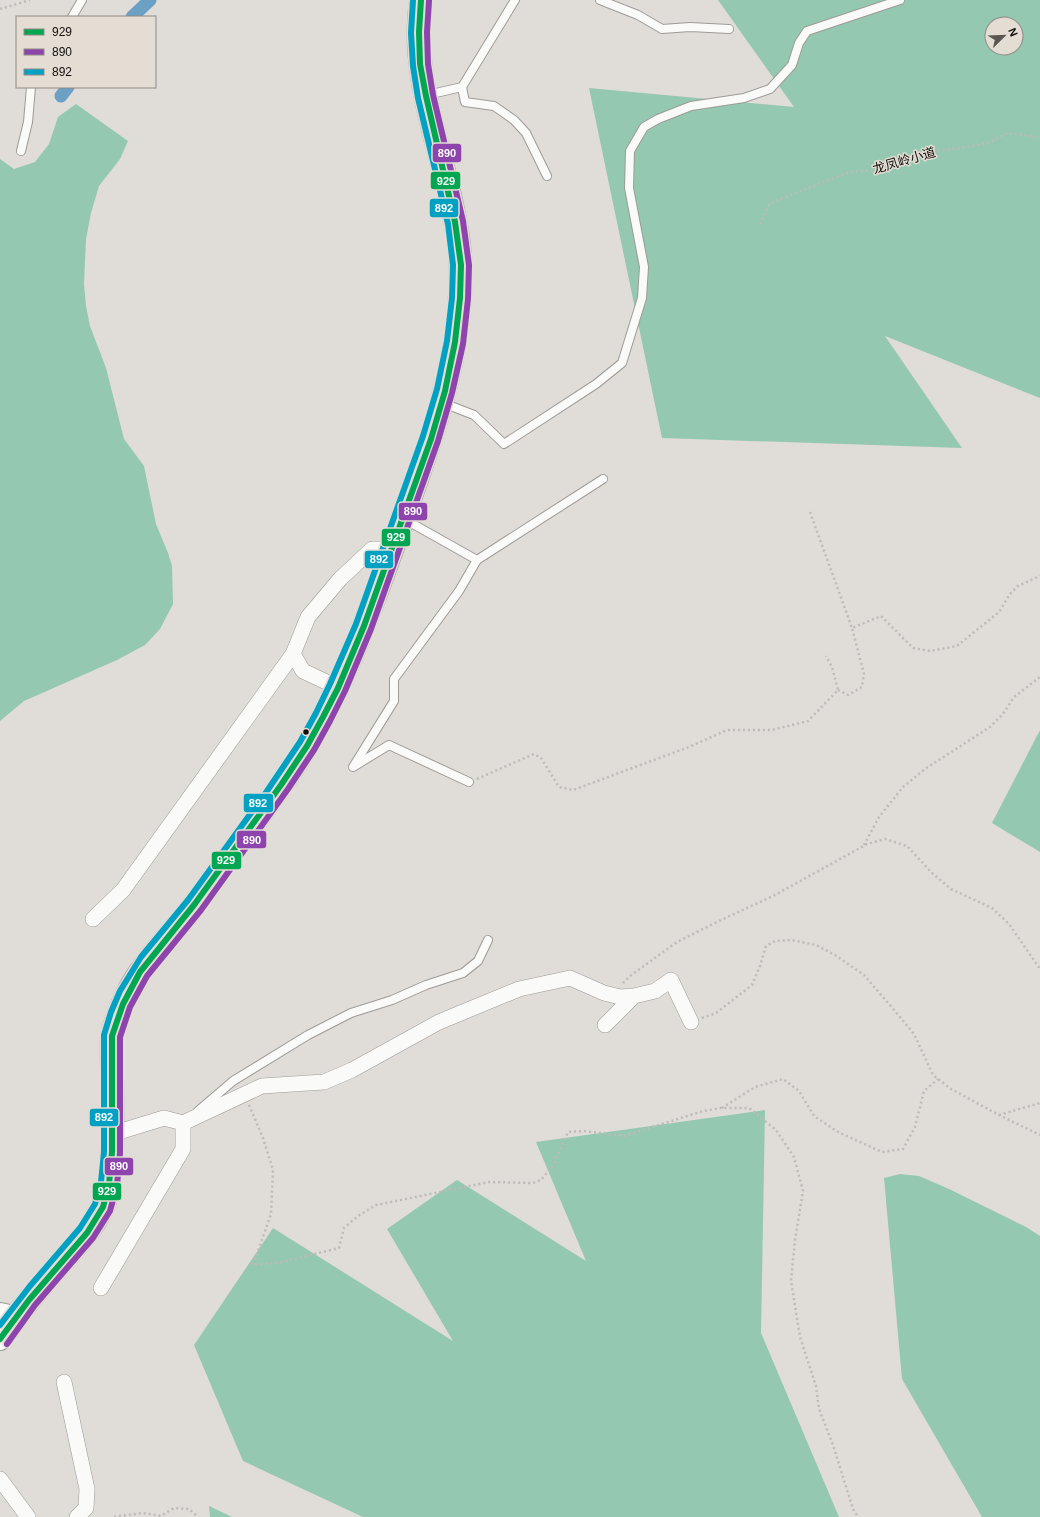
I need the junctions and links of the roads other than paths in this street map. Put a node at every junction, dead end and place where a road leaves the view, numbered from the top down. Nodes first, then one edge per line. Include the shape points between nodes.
1 (82, 0) edge
2 (421, 0) edge
3 (515, 0) edge
4 (600, 0) edge
5 (900, 0) edge
6 (73, 16) edge
7 (729, 29) dead end
8 (462, 87) junction
9 (31, 88) edge
10 (426, 96) junction
11 (21, 151) dead end
12 (547, 176) dead end
13 (442, 403) junction
14 (603, 480) dead end
15 (403, 519) junction
16 (392, 549) junction
17 (477, 560) junction
18 (293, 654) junction
19 (338, 687) junction
20 (469, 782) road end
21 (93, 919) dead end
22 (488, 940) dead end
23 (634, 996) junction
24 (691, 1022) road end
25 (605, 1025) dead end
26 (183, 1123) junction
27 (112, 1134) junction
28 (101, 1288) dead end
29 (7, 1316) edge
30 (0, 1338) edge
31 (64, 1382) dead end
32 (0, 1479) edge
33 (28, 1517) edge
34 (77, 1517) edge

1 - 6 lane
2 - 10 main road via 418,30
3 - 8 lane
4 - 7 lane via 638,15 662,29
5 - 13 lane via 807,31 799,44 792,65 770,89 744,98 691,106 644,127 630,151 629,188 644,266 642,298 622,363 596,384 504,444 474,414
8 - 10 lane
8 - 12 lane via 465,102 494,106 514,120 526,133
9 - 11 lane via 28,122
10 - 13 main road via 460,255 460,299 455,342
13 - 15 main road
14 - 17 lane
15 - 16 main road
15 - 17 lane
16 - 18 street via 372,549 340,579 308,617
16 - 19 main road
17 - 20 lane via 459,591 394,679 394,701 353,767 389,745
18 - 19 street via 303,671
18 - 21 street via 123,890
19 - 27 main road via 314,735 292,770 192,908 145,965 128,992 112,1036
22 - 26 lane via 478,961 463,973 351,1013 308,1035 233,1081
23 - 24 street via 655,991 672,980
23 - 25 street
23 - 26 street via 611,995 570,978 519,989 439,1022 352,1070 324,1082 262,1086
26 - 27 street via 164,1118
26 - 28 street via 183,1149
27 - 29 main road via 110,1174 105,1200 96,1220 77,1245
29 - 30 main road
31 - 34 street via 87,1489 86,1508
32 - 33 street

